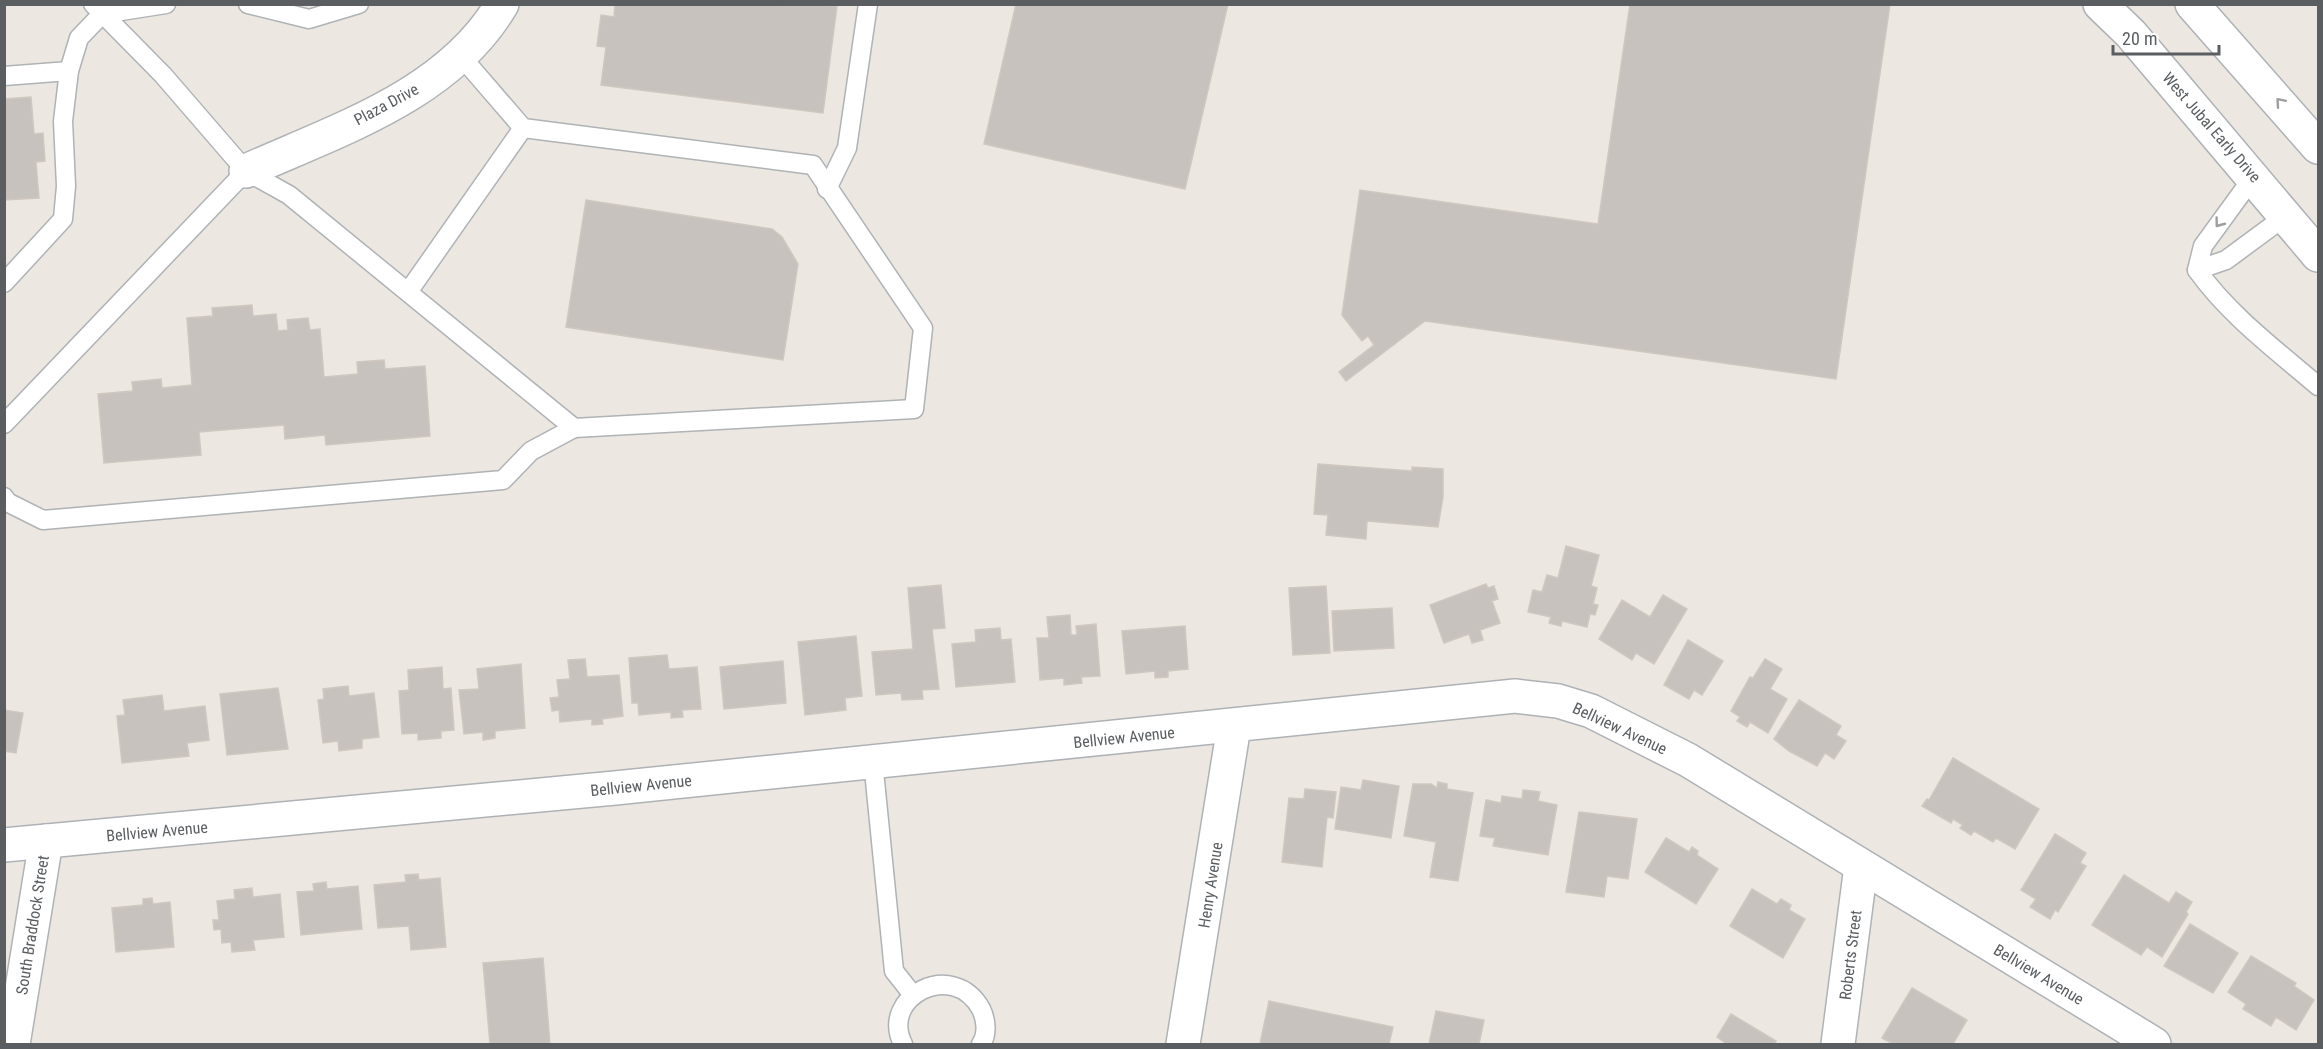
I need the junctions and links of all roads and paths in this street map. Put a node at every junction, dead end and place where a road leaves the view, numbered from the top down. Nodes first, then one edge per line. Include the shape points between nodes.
1 (166, 4) edge
2 (248, 4) edge
3 (358, 4) edge
4 (502, 4) edge
5 (868, 4) edge
6 (2100, 4) edge
7 (2192, 4) edge
8 (97, 9) edge
9 (460, 55) junction
10 (69, 71) junction
11 (4, 76) edge
12 (523, 128) junction
13 (2319, 147) edge
14 (246, 171) junction
15 (2254, 176) junction
16 (827, 189) junction
17 (2287, 215) junction
18 (2319, 255) edge
19 (2197, 270) junction
20 (4, 283) edge
21 (408, 292) junction
22 (2319, 386) edge
23 (4, 424) edge
24 (574, 428) junction
25 (4, 497) edge
26 (1234, 726) junction
27 (873, 761) junction
28 (46, 842) junction
29 (4, 844) edge
30 (1861, 866) junction
31 (912, 995) junction
32 (985, 1043) edge
33 (13, 1044) edge
34 (903, 1044) edge
35 (1184, 1044) edge
36 (1838, 1044) edge
37 (2154, 1044) edge

1 - 8 lane
2 - 3 lane via 309,19
4 - 9 street, Plaza Drive
5 - 16 lane via 847,148
6 - 15 street, West Jubal Early Drive via 2131,34
13 -> 7 street
8 - 10 lane via 79,38
8 - 14 lane via 163,75
9 - 12 lane
9 - 14 street, Plaza Drive via 429,81 385,108
10 - 11 lane
10 - 20 lane via 63,121 63,219
12 - 16 lane via 813,165
12 - 21 lane
14 - 21 lane via 289,195
14 - 23 lane
15 - 17 street, West Jubal Early Drive
15 -> 19 lane via 2203,246
16 - 24 lane via 923,328 915,409
17 - 18 street, West Jubal Early Drive
17 - 19 lane via 2226,260
19 - 22 lane via 2209,288 2246,324
21 - 24 lane
24 - 25 lane via 531,451 503,480 43,520 6,502
26 - 27 street, Bellview Avenue
26 - 30 street, Bellview Avenue via 1515,696 1558,701 1591,711 1688,760
26 - 35 street, Henry Avenue
27 - 28 street, Bellview Avenue
27 - 31 lane via 894,971
28 - 29 street, Bellview Avenue
28 - 33 street, South Braddock Street
30 - 36 street, Roberts Street
30 - 37 street, Bellview Avenue
31 - 32 lane via 933,984 956,986 975,998 985,1018
31 - 34 lane via 900,1014 899,1036

